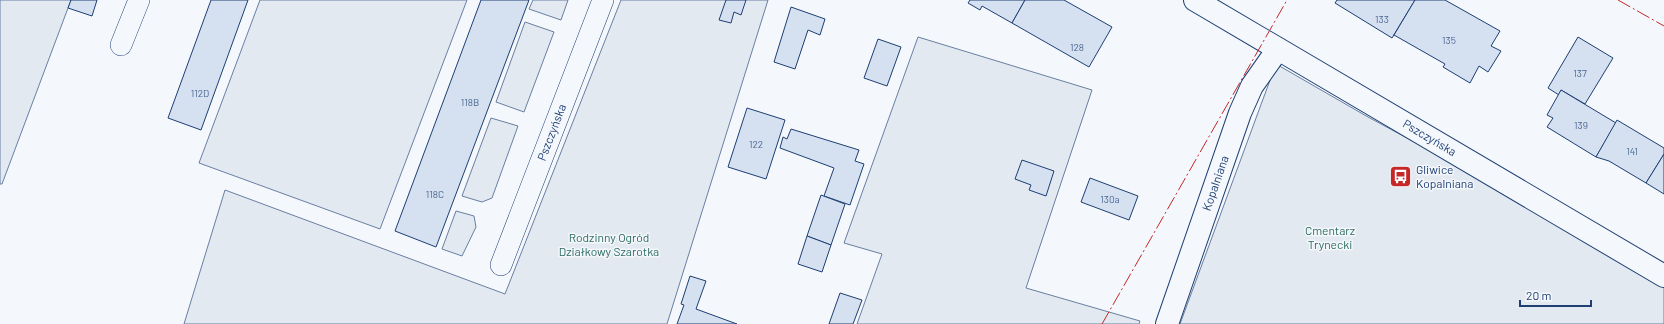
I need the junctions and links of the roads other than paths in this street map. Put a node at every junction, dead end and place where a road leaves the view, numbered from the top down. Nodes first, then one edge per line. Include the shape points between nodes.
1 (139, 0) edge
2 (603, 0) edge
3 (1194, 0) edge
4 (120, 45) dead end
5 (1278, 49) junction
6 (501, 266) dead end
7 (1664, 276) edge
8 (1167, 324) edge

1 - 4 street
2 - 6 street, Pszczyńska
3 - 5 main road, Pszczyńska
5 - 7 main road, Pszczyńska
5 - 8 main road, Kopalniana via 1252,86 1240,113

